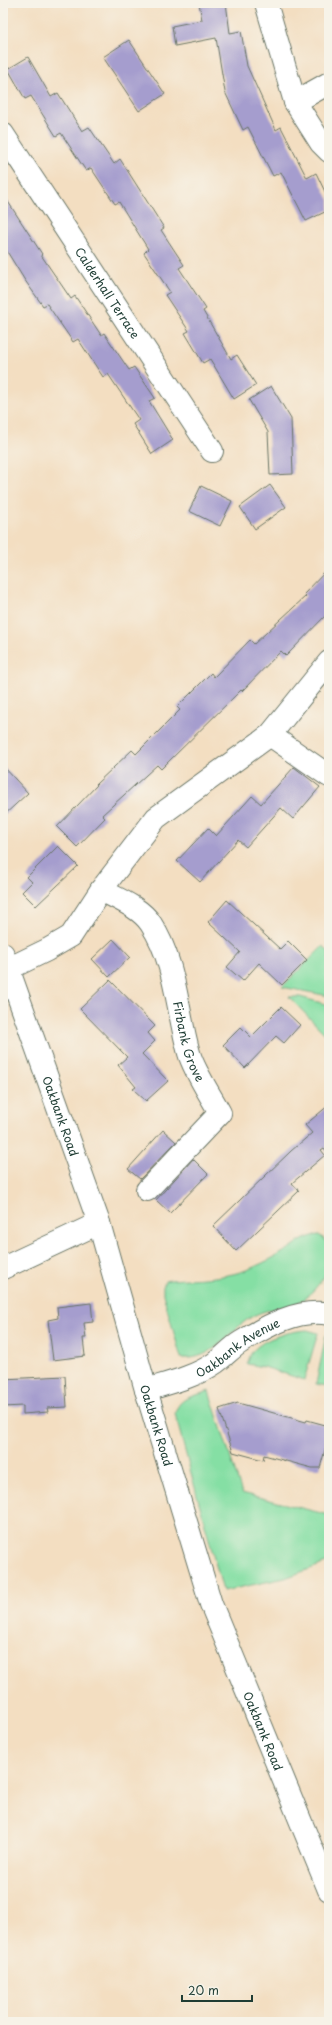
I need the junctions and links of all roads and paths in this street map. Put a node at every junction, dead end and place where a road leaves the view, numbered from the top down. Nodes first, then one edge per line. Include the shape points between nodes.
1 (266, 3) edge
2 (329, 83) edge
3 (295, 102) junction
4 (3, 134) edge
5 (329, 151) edge
6 (212, 451) dead end
7 (329, 662) edge
8 (270, 735) junction
9 (329, 776) edge
10 (101, 890) junction
11 (6, 961) edge
12 (147, 1190) dead end
13 (99, 1223) junction
14 (3, 1268) edge
15 (329, 1314) edge
16 (146, 1390) junction
17 (329, 1890) edge

1 - 3 street
2 - 3 street
3 - 5 street via 321,143
4 - 6 street, Calderhall Terrace
7 - 8 street
8 - 9 street
8 - 10 street via 156,818
10 - 11 street via 71,936 47,950
10 - 12 street, Firbank Grove via 134,908 151,924 164,952 189,1054 220,1113
11 - 13 street, Oakbank Road
13 - 14 street
13 - 16 street, Oakbank Road
15 - 16 street, Oakbank Avenue via 315,1311 278,1321 240,1342 215,1364 179,1380
16 - 17 street, Oakbank Road via 211,1604

